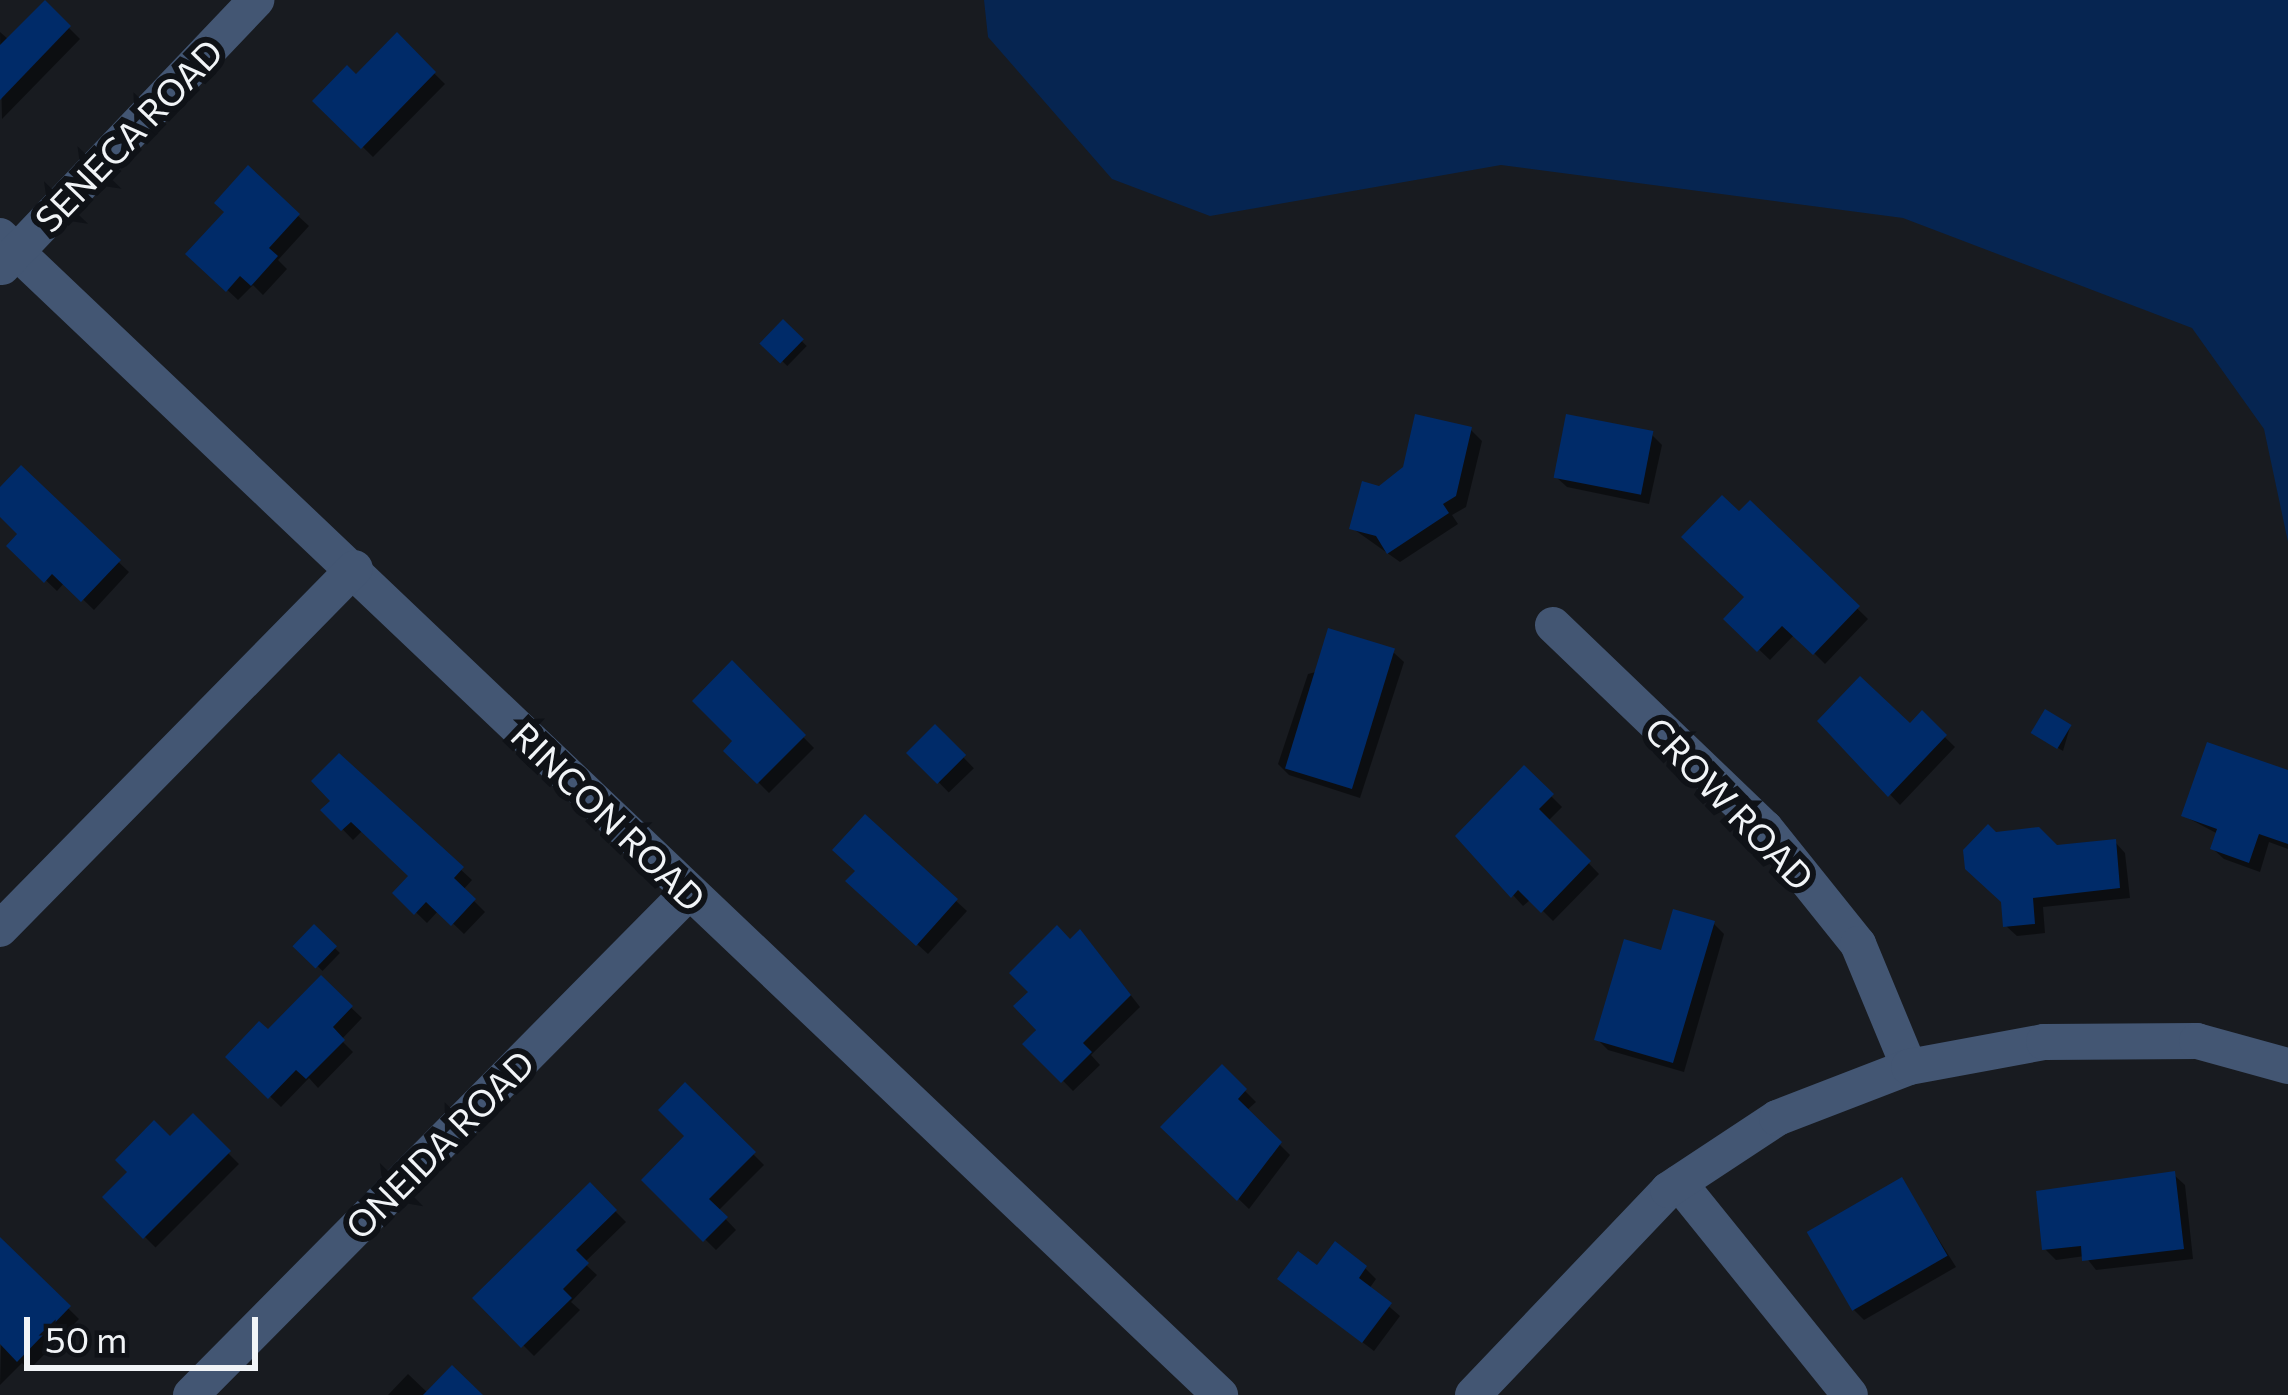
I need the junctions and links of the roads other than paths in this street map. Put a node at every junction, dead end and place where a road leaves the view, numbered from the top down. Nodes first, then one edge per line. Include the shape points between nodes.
1 (256, 0) edge
2 (6, 252) edge
3 (355, 568) junction
4 (1552, 625) dead end
5 (688, 893) junction
6 (0, 929) edge
7 (2288, 1066) edge
8 (1909, 1067) junction
9 (1679, 1183) junction
10 (191, 1395) edge
11 (1220, 1395) edge
12 (1473, 1395) edge
13 (1850, 1395) edge

1 - 2 street, SENECA ROAD
2 - 3 street, RINCON ROAD
3 - 5 street, RINCON ROAD
3 - 6 street
4 - 8 street, CROW ROAD via 1765,828 1858,944
5 - 10 street, ONEIDA ROAD
5 - 11 street, RINCON ROAD
7 - 8 street via 2198,1041 2044,1042
8 - 9 street via 1777,1118
9 - 12 street
9 - 13 street

